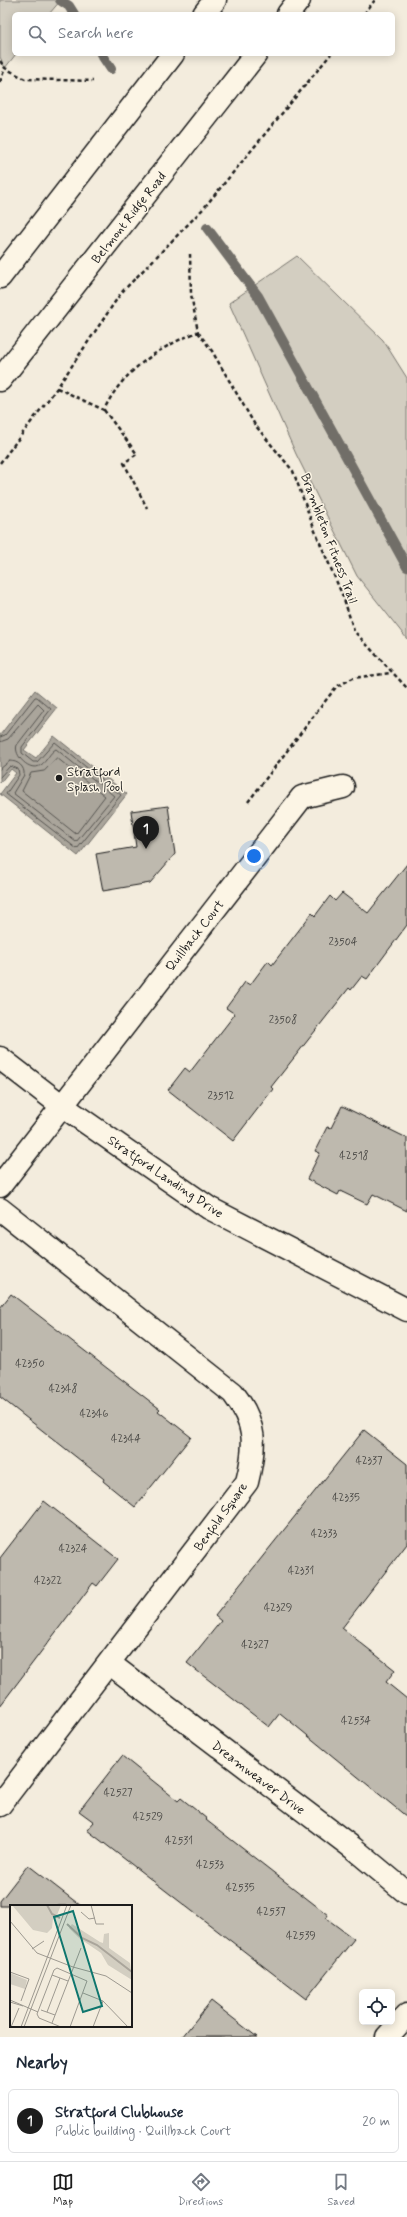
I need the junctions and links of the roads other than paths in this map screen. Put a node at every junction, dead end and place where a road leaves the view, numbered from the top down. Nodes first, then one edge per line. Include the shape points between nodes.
1 (214, 0) edge
2 (299, 0) edge
3 (205, 12) edge
4 (290, 12) edge
5 (171, 56) edge
6 (254, 56) edge
7 (0, 277) edge
8 (0, 380) edge
9 (343, 787) dead end
10 (0, 1058) edge
11 (61, 1105) junction
12 (0, 1186) edge
13 (0, 1209) edge
14 (407, 1310) edge
15 (109, 1663) junction
16 (0, 1805) edge
17 (407, 1893) edge
18 (407, 2015) edge
19 (387, 2037) edge

1 - 3 street
2 - 4 street
5 - 7 street
6 - 8 street, Belmont Ridge Road
9 - 11 street, Quillback Court via 302,796
10 - 11 street, Stratford Landing Drive
11 - 12 street, Quillback Court
11 - 14 street, Stratford Landing Drive via 209,1208
13 - 15 street, Benfold Square via 233,1393 245,1408 253,1434 254,1455 248,1482
15 - 16 street, Benfold Square
15 - 17 street, Dreamweaver Drive via 353,1848
18 - 19 street

